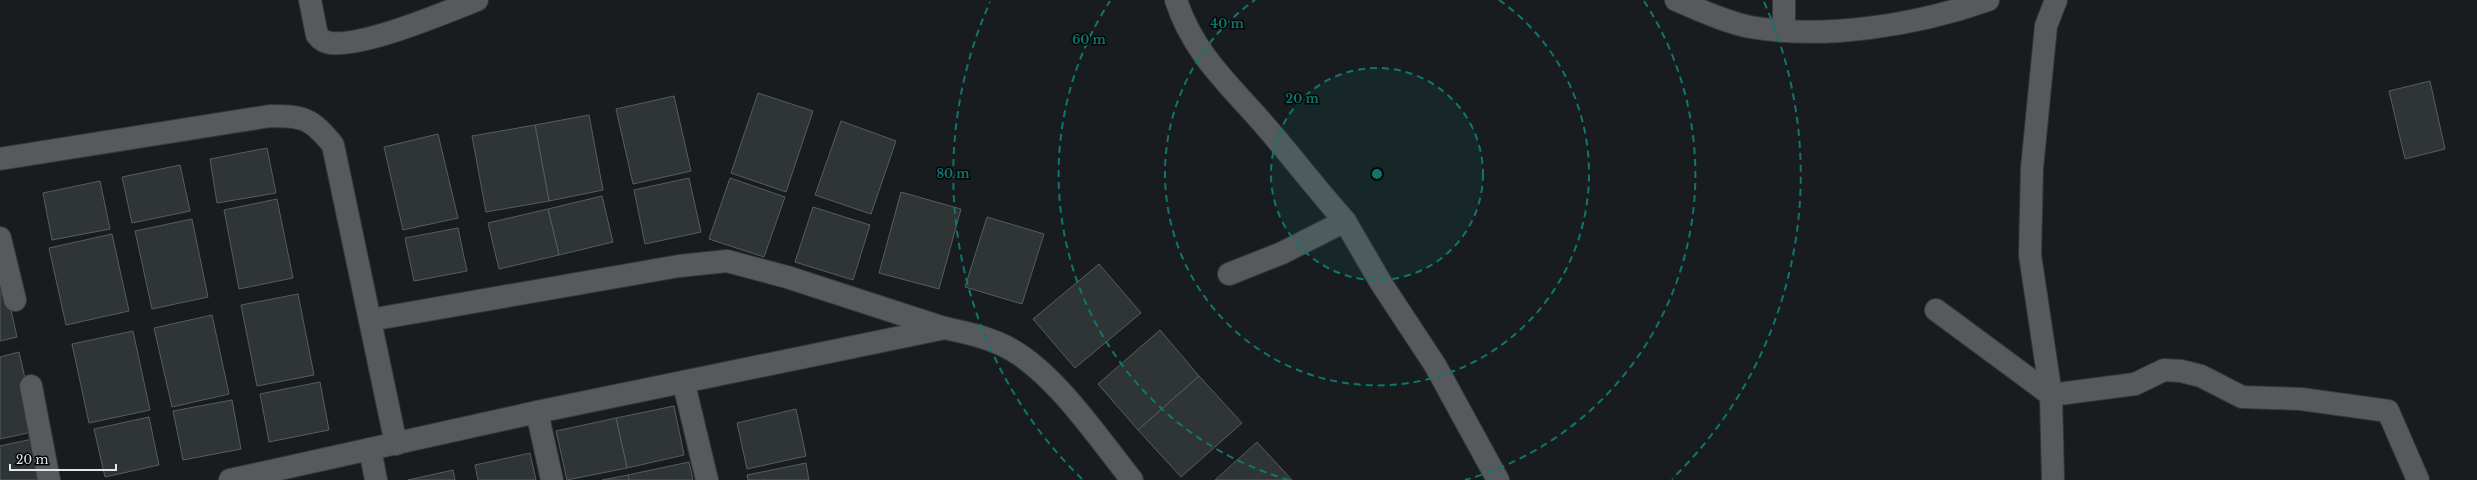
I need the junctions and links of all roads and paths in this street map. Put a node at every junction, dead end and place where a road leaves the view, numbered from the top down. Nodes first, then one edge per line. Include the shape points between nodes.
1 (310, 0) edge
2 (477, 0) edge
3 (1176, 0) edge
4 (1676, 0) edge
5 (1784, 0) edge
6 (1988, 0) edge
7 (2056, 0) edge
8 (1784, 31) junction
9 (0, 159) edge
10 (1345, 222) junction
11 (0, 238) edge
12 (1229, 274) dead end
13 (15, 300) dead end
14 (1936, 310) dead end
15 (370, 320) junction
16 (945, 328) junction
17 (684, 384) junction
18 (31, 386) dead end
19 (2050, 395) junction
20 (537, 412) junction
21 (396, 444) junction
22 (370, 449) junction
23 (49, 480) edge
24 (230, 480) edge
25 (376, 480) edge
26 (552, 480) edge
27 (707, 480) edge
28 (1132, 480) edge
29 (1498, 480) edge
30 (2054, 480) edge
31 (2418, 480) edge

1 - 2 street via 317,35 330,43 362,39 390,31
3 - 10 street via 1189,34 1204,57
4 - 8 street via 1714,16 1749,26
5 - 8 street
6 - 8 street via 1918,20 1818,33
7 - 19 street via 2046,26 2030,210 2030,254
9 - 15 street via 270,116 303,118 320,129 333,145
10 - 12 street via 1282,253
10 - 29 street via 1381,283 1435,365
11 - 13 street
14 - 19 street
15 - 16 street via 679,266 727,261 787,277
15 - 21 street
16 - 17 street
16 - 28 street via 982,337 1012,350 1055,386
17 - 20 street
17 - 27 street
18 - 23 street
19 - 30 street
19 - 31 street via 2135,384 2159,371 2168,370 2201,376 2242,397 2301,400 2388,411
20 - 21 street
20 - 26 street
21 - 22 street
22 - 24 street
22 - 25 street

